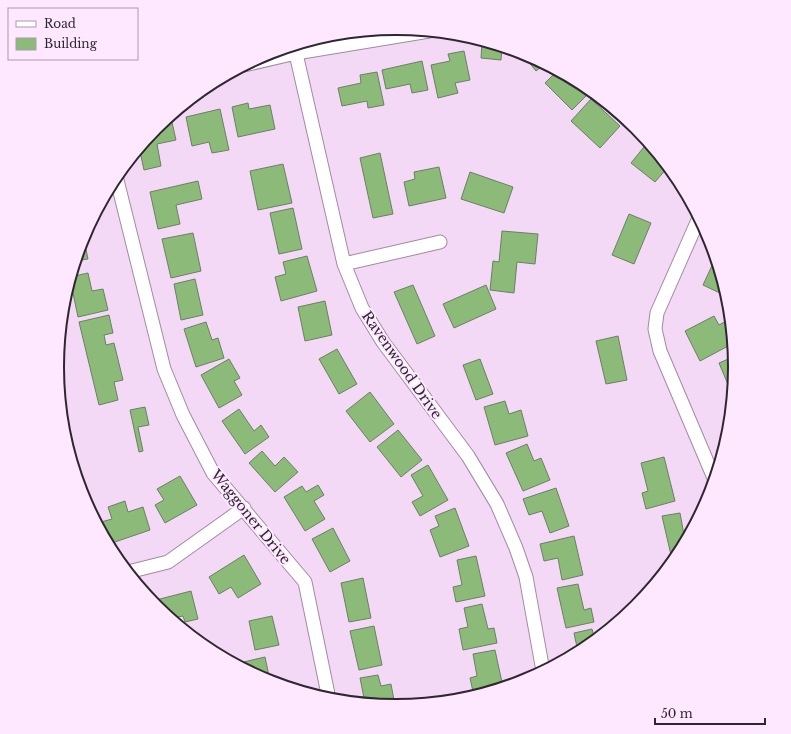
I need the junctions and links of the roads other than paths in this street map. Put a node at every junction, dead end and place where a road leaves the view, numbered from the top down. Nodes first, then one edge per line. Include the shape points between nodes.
1 (398, 35) edge
2 (305, 48) edge
3 (295, 51) edge
4 (118, 184) edge
5 (696, 226) edge
6 (440, 242) dead end
7 (344, 264) junction
8 (711, 471) edge
9 (244, 508) junction
10 (133, 571) edge
11 (542, 665) edge
12 (327, 692) edge

1 - 2 street
3 - 7 street, Ravenwood Drive
4 - 9 street, Waggoner Drive via 164,369 183,415 213,473
5 - 8 street via 657,313 655,329 660,351
6 - 7 street
7 - 11 street, Ravenwood Drive via 362,308 383,342 468,456 496,504 526,577
9 - 10 street via 168,562
9 - 12 street, Waggoner Drive via 305,582

